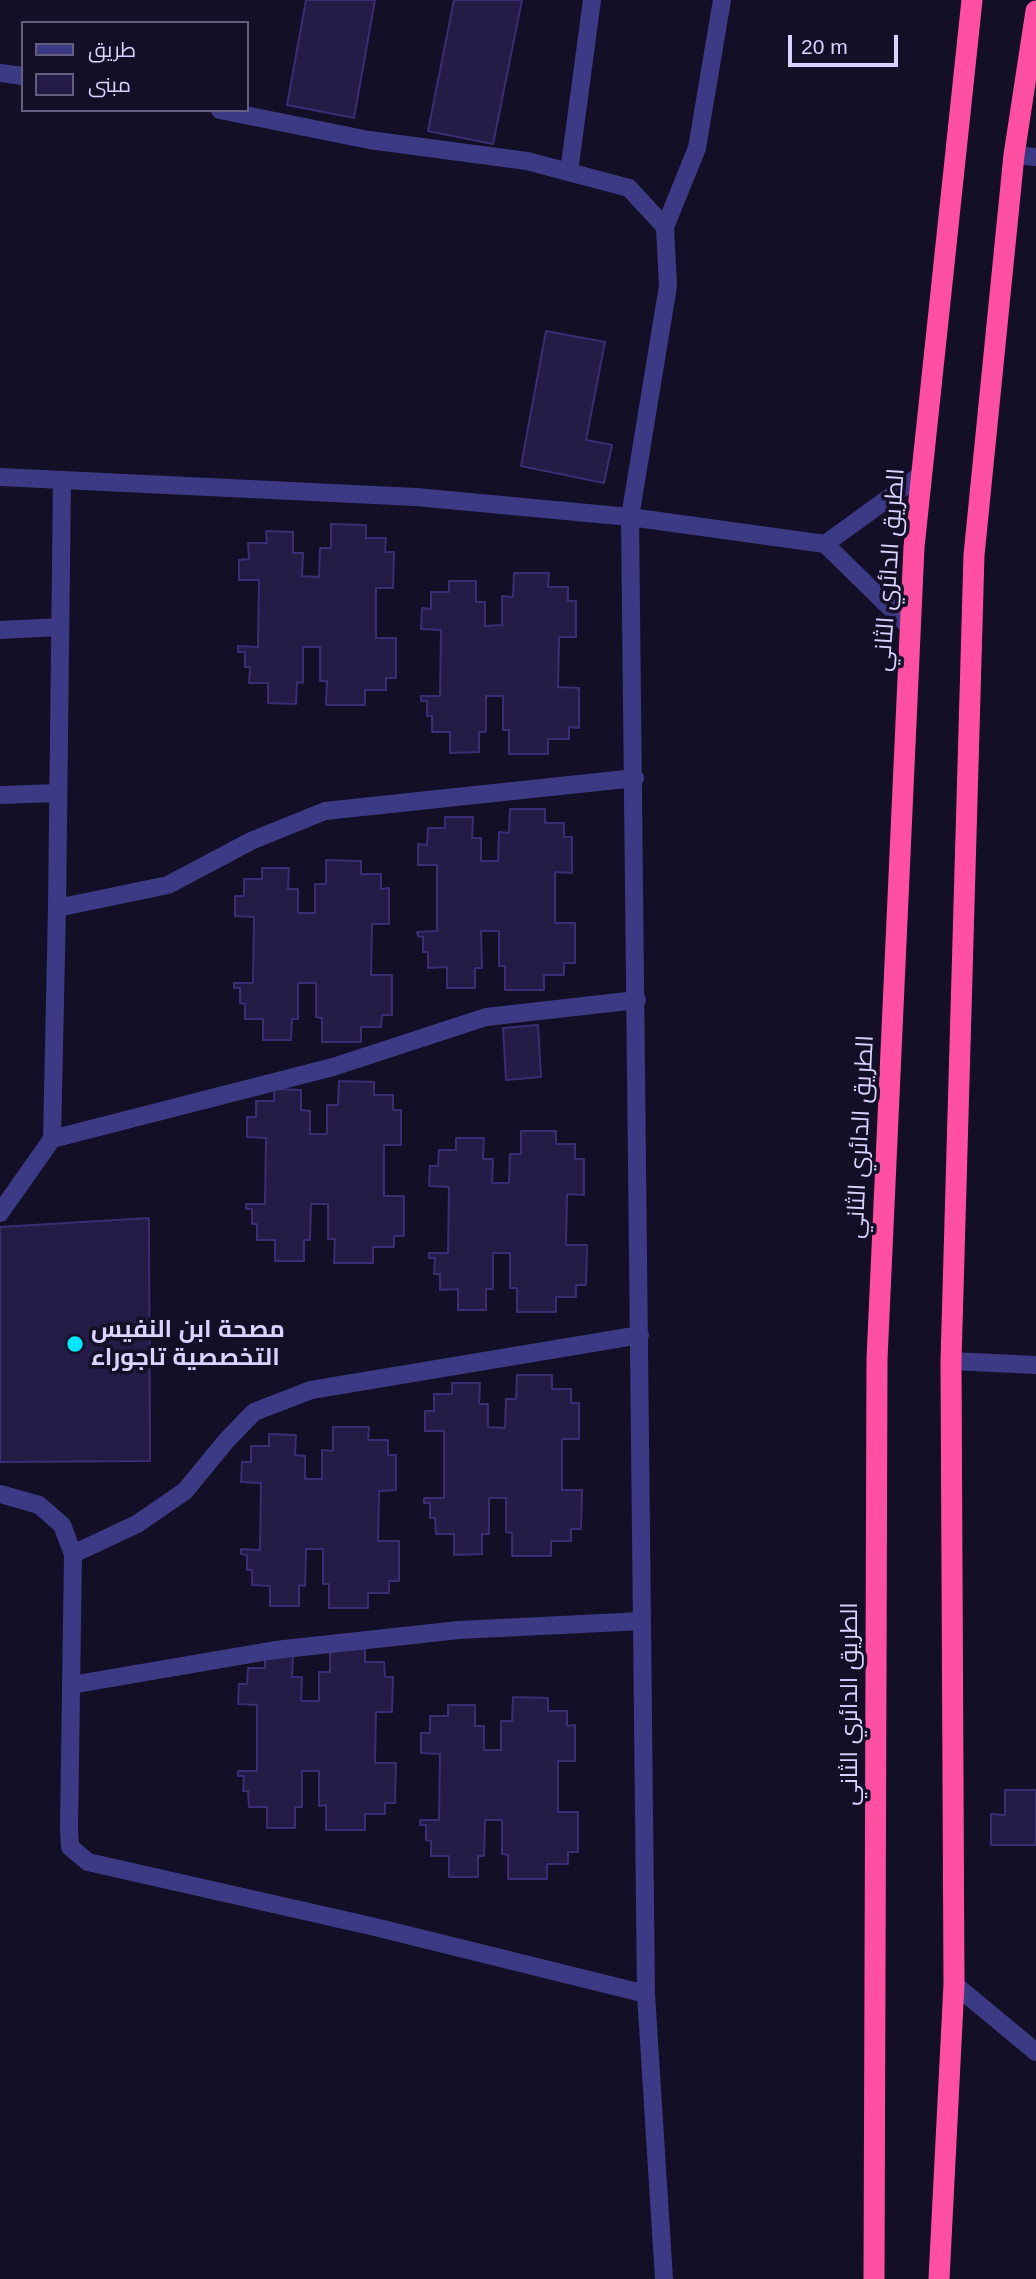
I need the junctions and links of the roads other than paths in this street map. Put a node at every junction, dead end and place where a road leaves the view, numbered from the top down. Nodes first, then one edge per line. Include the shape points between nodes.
1 (592, 0) edge
2 (722, 0) edge
3 (972, 0) edge
4 (1036, 11) edge
5 (0, 73) edge
6 (21, 76) edge
7 (230, 112) edge
8 (1014, 155) junction
9 (1036, 157) edge
10 (569, 172) junction
11 (665, 227) junction
12 (922, 474) junction
13 (0, 477) edge
14 (62, 480) junction
15 (630, 517) junction
16 (825, 544) junction
17 (60, 627) junction
18 (911, 628) junction
19 (0, 630) edge
20 (635, 778) junction
21 (58, 793) junction
22 (0, 795) edge
23 (57, 908) junction
24 (637, 1000) junction
25 (52, 1139) junction
26 (0, 1213) edge
27 (640, 1335) junction
28 (951, 1361) junction
29 (1036, 1365) edge
30 (0, 1494) edge
31 (73, 1554) junction
32 (642, 1621) junction
33 (71, 1685) junction
34 (954, 1983) junction
35 (646, 1994) junction
36 (1036, 2052) edge
37 (664, 2279) edge
38 (874, 2279) edge
39 (940, 2279) edge

1 - 10 street
2 - 11 street via 697,148
3 - 12 highway, الطريق الدائري الثاني
4 - 8 highway
5 - 6 street
7 - 10 street via 369,140 527,161
8 - 9 street
8 - 28 highway via 974,555
10 - 11 street via 629,188
11 - 15 street via 668,286
12 - 16 street
12 - 18 highway, الطريق الدائري الثاني
13 - 14 street
14 - 15 street via 416,497
14 - 17 street
15 - 16 street
15 - 20 street
16 - 18 street
17 - 19 street
17 - 21 street
18 - 38 highway, الطريق الدائري الثاني via 877,1359
20 - 23 street via 325,811 251,841 168,886
20 - 24 street
21 - 22 street
21 - 23 street
23 - 25 street
24 - 25 street via 486,1017 333,1067
24 - 27 street
25 - 26 street
27 - 31 street via 300,1394 254,1412 185,1491 137,1524
27 - 32 street
28 - 29 street
28 - 34 highway
30 - 31 street via 39,1505 62,1525
31 - 33 street
32 - 33 street via 459,1630 275,1650
32 - 35 street
33 - 35 street via 70,1847 88,1862
34 - 36 street
34 - 39 highway
35 - 37 street

